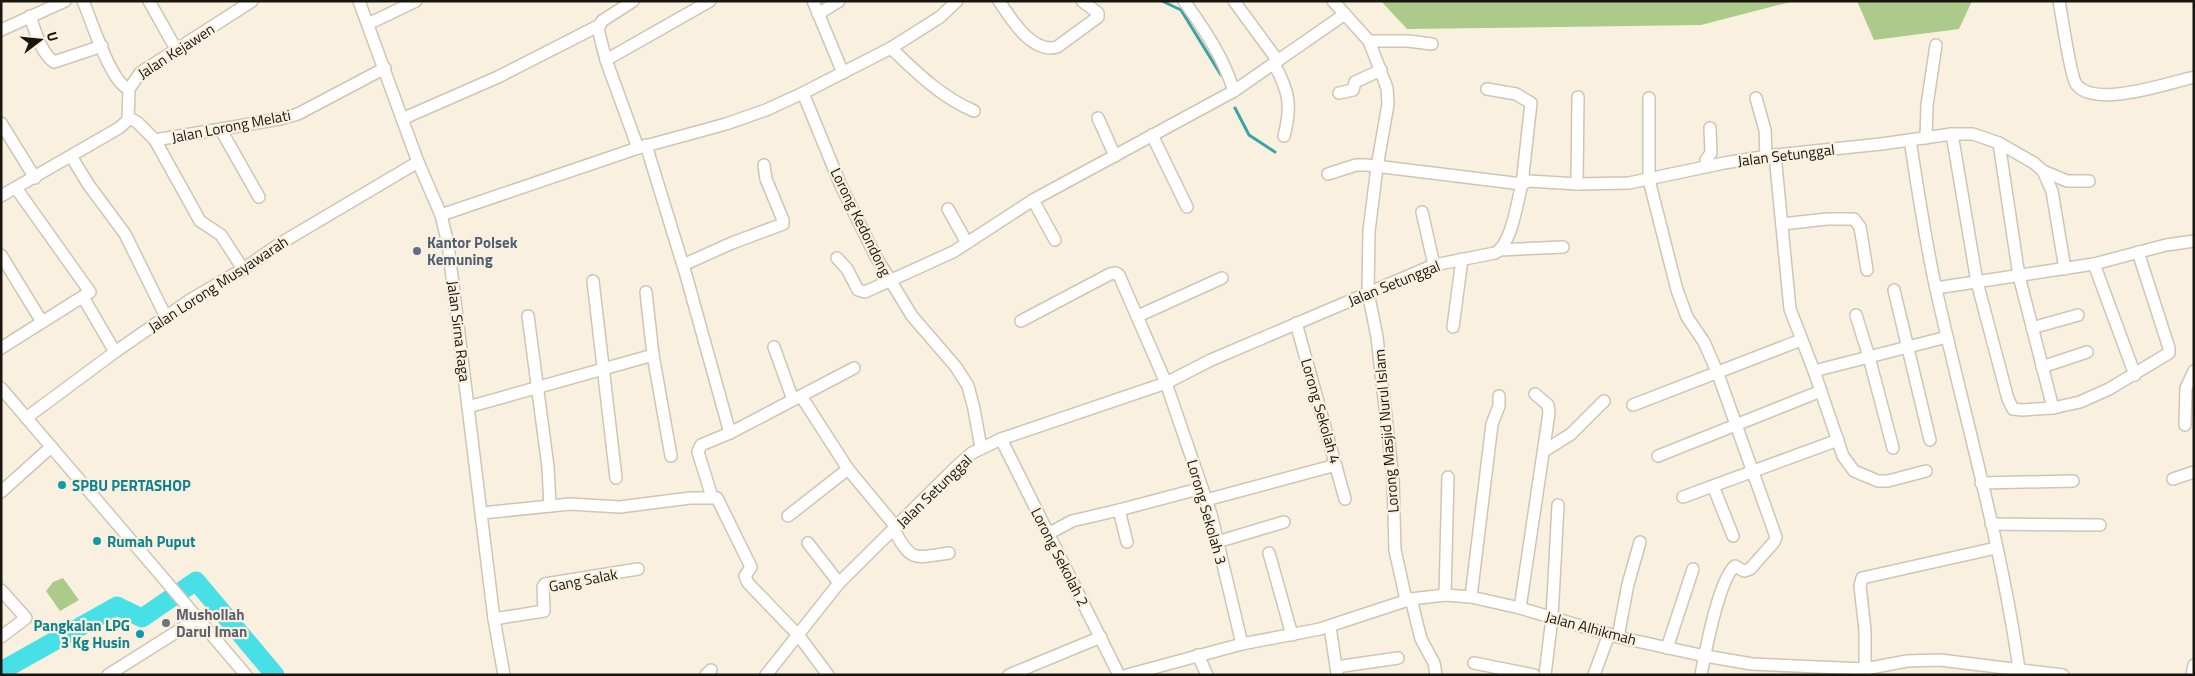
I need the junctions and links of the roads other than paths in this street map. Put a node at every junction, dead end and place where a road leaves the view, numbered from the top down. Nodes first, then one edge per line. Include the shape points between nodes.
1 (65, 1) edge
2 (84, 1) edge
3 (149, 1) edge
4 (252, 1) edge
5 (359, 1) edge
6 (416, 1) edge
7 (633, 1) edge
8 (710, 1) edge
9 (813, 1) edge
10 (839, 1) edge
11 (957, 1) edge
12 (999, 1) edge
13 (1082, 1) edge
14 (1184, 1) edge
15 (1234, 1) edge
16 (1333, 1) edge
17 (2059, 1) edge
18 (818, 14) junction
19 (1344, 14) junction
20 (30, 16) junction
21 (368, 24) junction
22 (598, 26) junction
23 (1, 30) edge
24 (1369, 41) junction
25 (1432, 44) dead end
26 (1936, 45) dead end
27 (102, 46) junction
28 (892, 48) junction
29 (176, 49) junction
30 (606, 60) junction
31 (1276, 63) junction
32 (385, 68) junction
33 (1382, 70) junction
34 (843, 73) junction
35 (2194, 78) edge
36 (129, 88) junction
37 (1487, 89) dead end
38 (1234, 90) junction
39 (804, 93) junction
40 (1340, 93) dead end
41 (1578, 97) dead end
42 (1648, 98) dead end
43 (1756, 98) dead end
44 (974, 111) dead end
45 (129, 118) junction
46 (1098, 118) dead end
47 (402, 119) junction
48 (1, 123) edge
49 (1710, 128) dead end
50 (221, 130) junction
51 (1952, 134) junction
52 (1152, 135) junction
53 (1284, 136) dead end
54 (1926, 138) junction
55 (155, 140) junction
56 (1910, 140) junction
57 (1999, 143) junction
58 (642, 147) junction
59 (1771, 155) junction
60 (72, 156) junction
61 (1115, 156) junction
62 (418, 162) junction
63 (764, 166) dead end
64 (1377, 167) junction
65 (1706, 167) junction
66 (2043, 171) junction
67 (1328, 174) dead end
68 (34, 178) junction
69 (1649, 180) junction
70 (2089, 181) dead end
71 (1522, 184) junction
72 (1578, 184) junction
73 (16, 188) junction
74 (1, 196) edge
75 (258, 197) dead end
76 (1033, 200) junction
77 (1187, 207) dead end
78 (948, 209) dead end
79 (1422, 212) dead end
80 (441, 214) junction
81 (1782, 224) junction
82 (1055, 240) dead end
83 (2194, 240) edge
84 (966, 243) junction
85 (1563, 246) dead end
86 (1500, 250) junction
87 (2138, 252) junction
88 (1, 256) edge
89 (837, 258) dead end
90 (1462, 259) junction
91 (2094, 264) junction
92 (683, 265) junction
93 (1434, 265) junction
94 (243, 269) junction
95 (2065, 269) junction
96 (1867, 270) dead end
97 (2018, 276) junction
98 (1222, 278) dead end
99 (593, 281) dead end
100 (890, 281) junction
101 (1978, 282) junction
102 (1936, 288) junction
103 (1894, 290) dead end
104 (646, 292) dead end
105 (1368, 292) junction
106 (84, 297) junction
107 (1856, 315) dead end
108 (2078, 315) dead end
109 (528, 316) dead end
110 (1138, 316) junction
111 (166, 317) junction
112 (1021, 321) dead end
113 (42, 322) junction
114 (1296, 323) junction
115 (1453, 327) dead end
116 (2032, 328) junction
117 (1947, 337) junction
118 (1801, 340) junction
119 (774, 347) dead end
120 (1909, 347) junction
121 (1, 348) edge
122 (115, 352) junction
123 (2087, 352) dead end
124 (653, 355) junction
125 (1869, 357) junction
126 (2042, 367) junction
127 (602, 368) junction
128 (854, 368) dead end
129 (2194, 371) edge
130 (1814, 372) junction
131 (1718, 374) junction
132 (2135, 374) junction
133 (1166, 383) junction
134 (537, 386) junction
135 (1, 388) edge
136 (1821, 391) junction
137 (1535, 394) dead end
138 (1499, 396) dead end
139 (797, 398) junction
140 (1604, 401) dead end
141 (1633, 405) dead end
142 (468, 406) junction
143 (2052, 408) junction
144 (26, 418) junction
145 (1736, 425) junction
146 (2185, 425) dead end
147 (730, 433) junction
148 (1001, 439) junction
149 (1838, 440) junction
150 (1930, 440) dead end
151 (51, 447) junction
152 (981, 448) junction
153 (1893, 448) dead end
154 (1544, 451) junction
155 (671, 456) dead end
156 (1658, 456) dead end
157 (1336, 465) junction
158 (848, 469) junction
159 (1753, 471) junction
160 (1926, 471) dead end
161 (2194, 472) edge
162 (1448, 477) dead end
163 (616, 478) dead end
164 (2172, 479) dead end
165 (2073, 481) dead end
166 (1981, 483) junction
167 (1713, 486) junction
168 (1202, 488) junction
169 (1, 492) edge
170 (712, 497) junction
171 (1683, 497) dead end
172 (1206, 500) junction
173 (1345, 500) dead end
174 (1558, 505) dead end
175 (550, 506) junction
176 (1119, 510) junction
177 (482, 513) junction
178 (788, 516) dead end
179 (1284, 522) dead end
180 (1991, 524) junction
181 (2100, 525) dead end
182 (895, 528) junction
183 (1048, 534) junction
184 (1733, 536) dead end
185 (1127, 542) dead end
186 (1217, 542) junction
187 (1640, 542) dead end
188 (808, 543) dead end
189 (1996, 548) junction
190 (949, 553) dead end
191 (1269, 553) dead end
192 (638, 569) dead end
193 (1693, 569) dead end
194 (840, 583) junction
195 (1, 590) edge
196 (1445, 595) junction
197 (1471, 597) junction
198 (1408, 599) junction
199 (1520, 608) junction
200 (494, 618) junction
201 (1552, 618) junction
202 (197, 619) junction
203 (1330, 626) junction
204 (1292, 635) junction
205 (1614, 635) junction
206 (798, 636) junction
207 (1, 637) edge
208 (1101, 637) junction
209 (1242, 644) junction
210 (1667, 648) junction
211 (1198, 655) junction
212 (1705, 656) junction
213 (1398, 658) dead end
214 (1474, 663) dead end
215 (2194, 665) edge
216 (1866, 669) junction
217 (2019, 669) junction
218 (1337, 671) edge
219 (1780, 671) edge
220 (2003, 671) edge
221 (243, 674) edge
222 (108, 675) edge
223 (504, 675) edge
224 (766, 675) edge
225 (828, 675) edge
226 (1009, 675) edge
227 (1118, 675) edge
228 (1127, 675) edge
229 (1206, 675) edge
230 (1436, 675) edge
231 (1534, 675) edge
232 (1545, 675) edge
233 (1594, 675) edge
234 (1701, 675) edge
235 (2064, 675) edge
236 (2192, 675) edge

1 - 20 street
2 - 27 street
3 - 29 street
4 - 29 street, Jalan Kejawen
5 - 21 street, Jalan Sirna Raga
6 - 21 street
7 - 22 street
8 - 30 street
9 - 18 street
10 - 18 street
11 - 28 street via 940,18
12 - 13 street via 1029,39 1049,49 1057,47 1098,17 1098,13
14 - 38 street via 1212,40
15 - 31 street
16 - 19 street, Lorong Masjid Nurul Islam
17 - 35 street via 2075,80 2086,92 2110,96
18 - 34 street
19 - 24 street, Lorong Masjid Nurul Islam
19 - 31 street
20 - 23 street
20 - 27 street via 38,39 54,62
21 - 32 street, Jalan Sirna Raga
22 - 30 street
22 - 47 street via 498,77
24 - 25 street
24 - 33 street, Lorong Masjid Nurul Islam
26 - 54 street
27 - 36 street via 116,77
28 - 34 street
28 - 44 street via 948,98
29 - 36 street, Jalan Kejawen via 140,73
30 - 58 street
31 - 38 street
31 - 53 street via 1288,95
32 - 47 street, Jalan Sirna Raga
32 - 50 street, Jalan Lorong Melati via 298,114
33 - 40 street via 1355,82 1353,90
33 - 64 street, Lorong Masjid Nurul Islam via 1388,88 1388,104
34 - 39 street
36 - 45 street, Jalan Kejawen
37 - 71 street via 1516,94 1531,103
38 - 52 street
39 - 58 street via 726,124
39 - 100 street, Lorong Kedondong via 841,186
41 - 72 street
42 - 69 street
43 - 59 street
45 - 55 street via 140,124
45 - 60 street via 119,128
46 - 61 street
47 - 62 street, Jalan Sirna Raga
48 - 68 street
49 - 65 street via 1711,152
50 - 55 street, Jalan Lorong Melati
50 - 75 street
51 - 54 street, Jalan Setunggal
51 - 57 street, Jalan Setunggal via 1973,134
51 - 101 street
52 - 61 street
52 - 77 street
54 - 56 street, Jalan Setunggal
55 - 94 street via 200,221 221,235
56 - 59 street, Jalan Setunggal
56 - 102 street
57 - 66 street, Jalan Setunggal
57 - 97 street
58 - 80 street
58 - 92 street
59 - 65 street, Jalan Setunggal
59 - 81 street
60 - 68 street
60 - 111 street via 88,184 126,234
61 - 76 street
62 - 80 street, Jalan Sirna Raga
62 - 94 street, Jalan Lorong Musyawarah
63 - 92 street via 782,224
64 - 67 street, Jalan Setunggal via 1356,166
64 - 71 street, Jalan Setunggal
64 - 105 street, Lorong Masjid Nurul Islam via 1369,230
65 - 69 street, Jalan Setunggal
66 - 70 street, Jalan Setunggal via 2062,180
66 - 95 street via 2052,192
68 - 73 street
69 - 72 street, Jalan Setunggal
69 - 131 street via 1680,299
71 - 72 street, Jalan Setunggal via 1534,180
71 - 86 street via 1508,238
73 - 74 street
73 - 106 street via 89,289 89,294
76 - 82 street
76 - 84 street
78 - 84 street
79 - 93 street
80 - 142 street, Jalan Sirna Raga via 448,244
81 - 96 street via 1827,219 1856,220
81 - 118 street via 1790,309
83 - 87 street
84 - 100 street
85 - 86 street, Jalan Setunggal
86 - 90 street, Jalan Setunggal
87 - 91 street
87 - 132 street via 2170,351
88 - 113 street
89 - 100 street via 861,292
90 - 93 street, Jalan Setunggal
90 - 115 street
91 - 95 street
91 - 132 street
92 - 147 street
93 - 105 street, Jalan Setunggal
94 - 111 street, Jalan Lorong Musyawarah
95 - 97 street
97 - 101 street
97 - 116 street
98 - 110 street
99 - 127 street
100 - 152 street, Lorong Kedondong via 915,321 962,376 972,399
101 - 102 street
101 - 143 street via 2011,406 2016,410
102 - 117 street
103 - 120 street
104 - 124 street
105 - 114 street, Jalan Setunggal
105 - 198 street, Lorong Masjid Nurul Islam via 1378,346 1393,479 1395,550
106 - 113 street
106 - 122 street
107 - 125 street
108 - 116 street
109 - 134 street
110 - 112 street, Lorong Sekolah 3 via 1119,275 1114,273
110 - 133 street, Lorong Sekolah 3
111 - 122 street, Jalan Lorong Musyawarah
113 - 121 street
114 - 133 street, Jalan Setunggal
114 - 157 street, Lorong Sekolah 4
116 - 126 street
117 - 120 street
117 - 166 street
118 - 130 street
118 - 131 street
119 - 139 street
120 - 125 street
120 - 150 street
122 - 144 street, Jalan Lorong Musyawarah
123 - 126 street
124 - 127 street
124 - 155 street
125 - 130 street
125 - 153 street
126 - 143 street
127 - 134 street
127 - 163 street
128 - 139 street
129 - 146 street via 2186,388
130 - 136 street
131 - 141 street
131 - 145 street
132 - 143 street via 2080,402
133 - 148 street, Jalan Setunggal
133 - 168 street, Lorong Sekolah 3
134 - 142 street
134 - 175 street
135 - 144 street
136 - 145 street
136 - 149 street
137 - 154 street via 1549,407
138 - 197 street via 1492,424
139 - 147 street
139 - 158 street
140 - 154 street via 1571,434
142 - 177 street, Jalan Sirna Raga
144 - 151 street
145 - 156 street
145 - 159 street
147 - 170 street via 698,449
148 - 152 street, Jalan Setunggal
148 - 183 street, Lorong Sekolah 2
149 - 159 street
149 - 160 street via 1847,464 1862,476 1883,482
151 - 169 street
151 - 202 street
152 - 182 street, Jalan Setunggal via 963,460
154 - 199 street
157 - 172 street
157 - 173 street, Lorong Sekolah 4
158 - 178 street
158 - 182 street
159 - 167 street
159 - 212 street via 1776,539 1750,569 1744,571 1736,566 1730,571 1721,592
161 - 164 street
162 - 196 street
165 - 166 street
166 - 180 street
167 - 171 street
167 - 184 street
168 - 172 street, Lorong Sekolah 3
168 - 176 street
170 - 175 street via 620,506
170 - 206 street via 719,500 751,568 745,576 748,583
172 - 186 street, Lorong Sekolah 3
174 - 201 street
175 - 177 street
176 - 183 street via 1072,521
176 - 185 street
177 - 200 street, Jalan Sirna Raga
179 - 186 street
180 - 181 street
180 - 189 street
182 - 190 street via 904,549 912,556
182 - 194 street, Jalan Setunggal
183 - 208 street, Lorong Sekolah 2
186 - 209 street, Lorong Sekolah 3
187 - 205 street
188 - 194 street
189 - 216 street via 1862,578
189 - 217 street via 2012,618
191 - 204 street
192 - 200 street, Gang Salak via 545,584 544,611
193 - 210 street
194 - 206 street, Jalan Setunggal
195 - 207 street via 26,617
196 - 197 street, Jalan Alhikmah
196 - 198 street, Jalan Alhikmah
197 - 199 street, Jalan Alhikmah
198 - 203 street, Jalan Alhikmah
198 - 230 street, Lorong Masjid Nurul Islam
199 - 201 street, Jalan Alhikmah
200 - 223 street, Jalan Sirna Raga
201 - 205 street, Jalan Alhikmah
201 - 232 street
202 - 221 street
202 - 222 street
203 - 204 street, Jalan Alhikmah
203 - 218 street
204 - 209 street, Jalan Alhikmah
205 - 210 street, Jalan Alhikmah
205 - 233 street
206 - 224 street, Jalan Setunggal
206 - 225 street
208 - 226 street
208 - 227 street, Lorong Sekolah 2
209 - 211 street, Jalan Alhikmah
210 - 212 street, Jalan Alhikmah
211 - 228 street, Jalan Alhikmah
211 - 229 street
212 - 219 street, Jalan Alhikmah
212 - 234 street
213 - 218 street
214 - 231 street
215 - 236 street
216 - 219 street, Jalan Alhikmah
216 - 220 street, Jalan Alhikmah via 1920,660 1954,661
217 - 220 street, Jalan Alhikmah
217 - 235 street, Jalan Alhikmah

